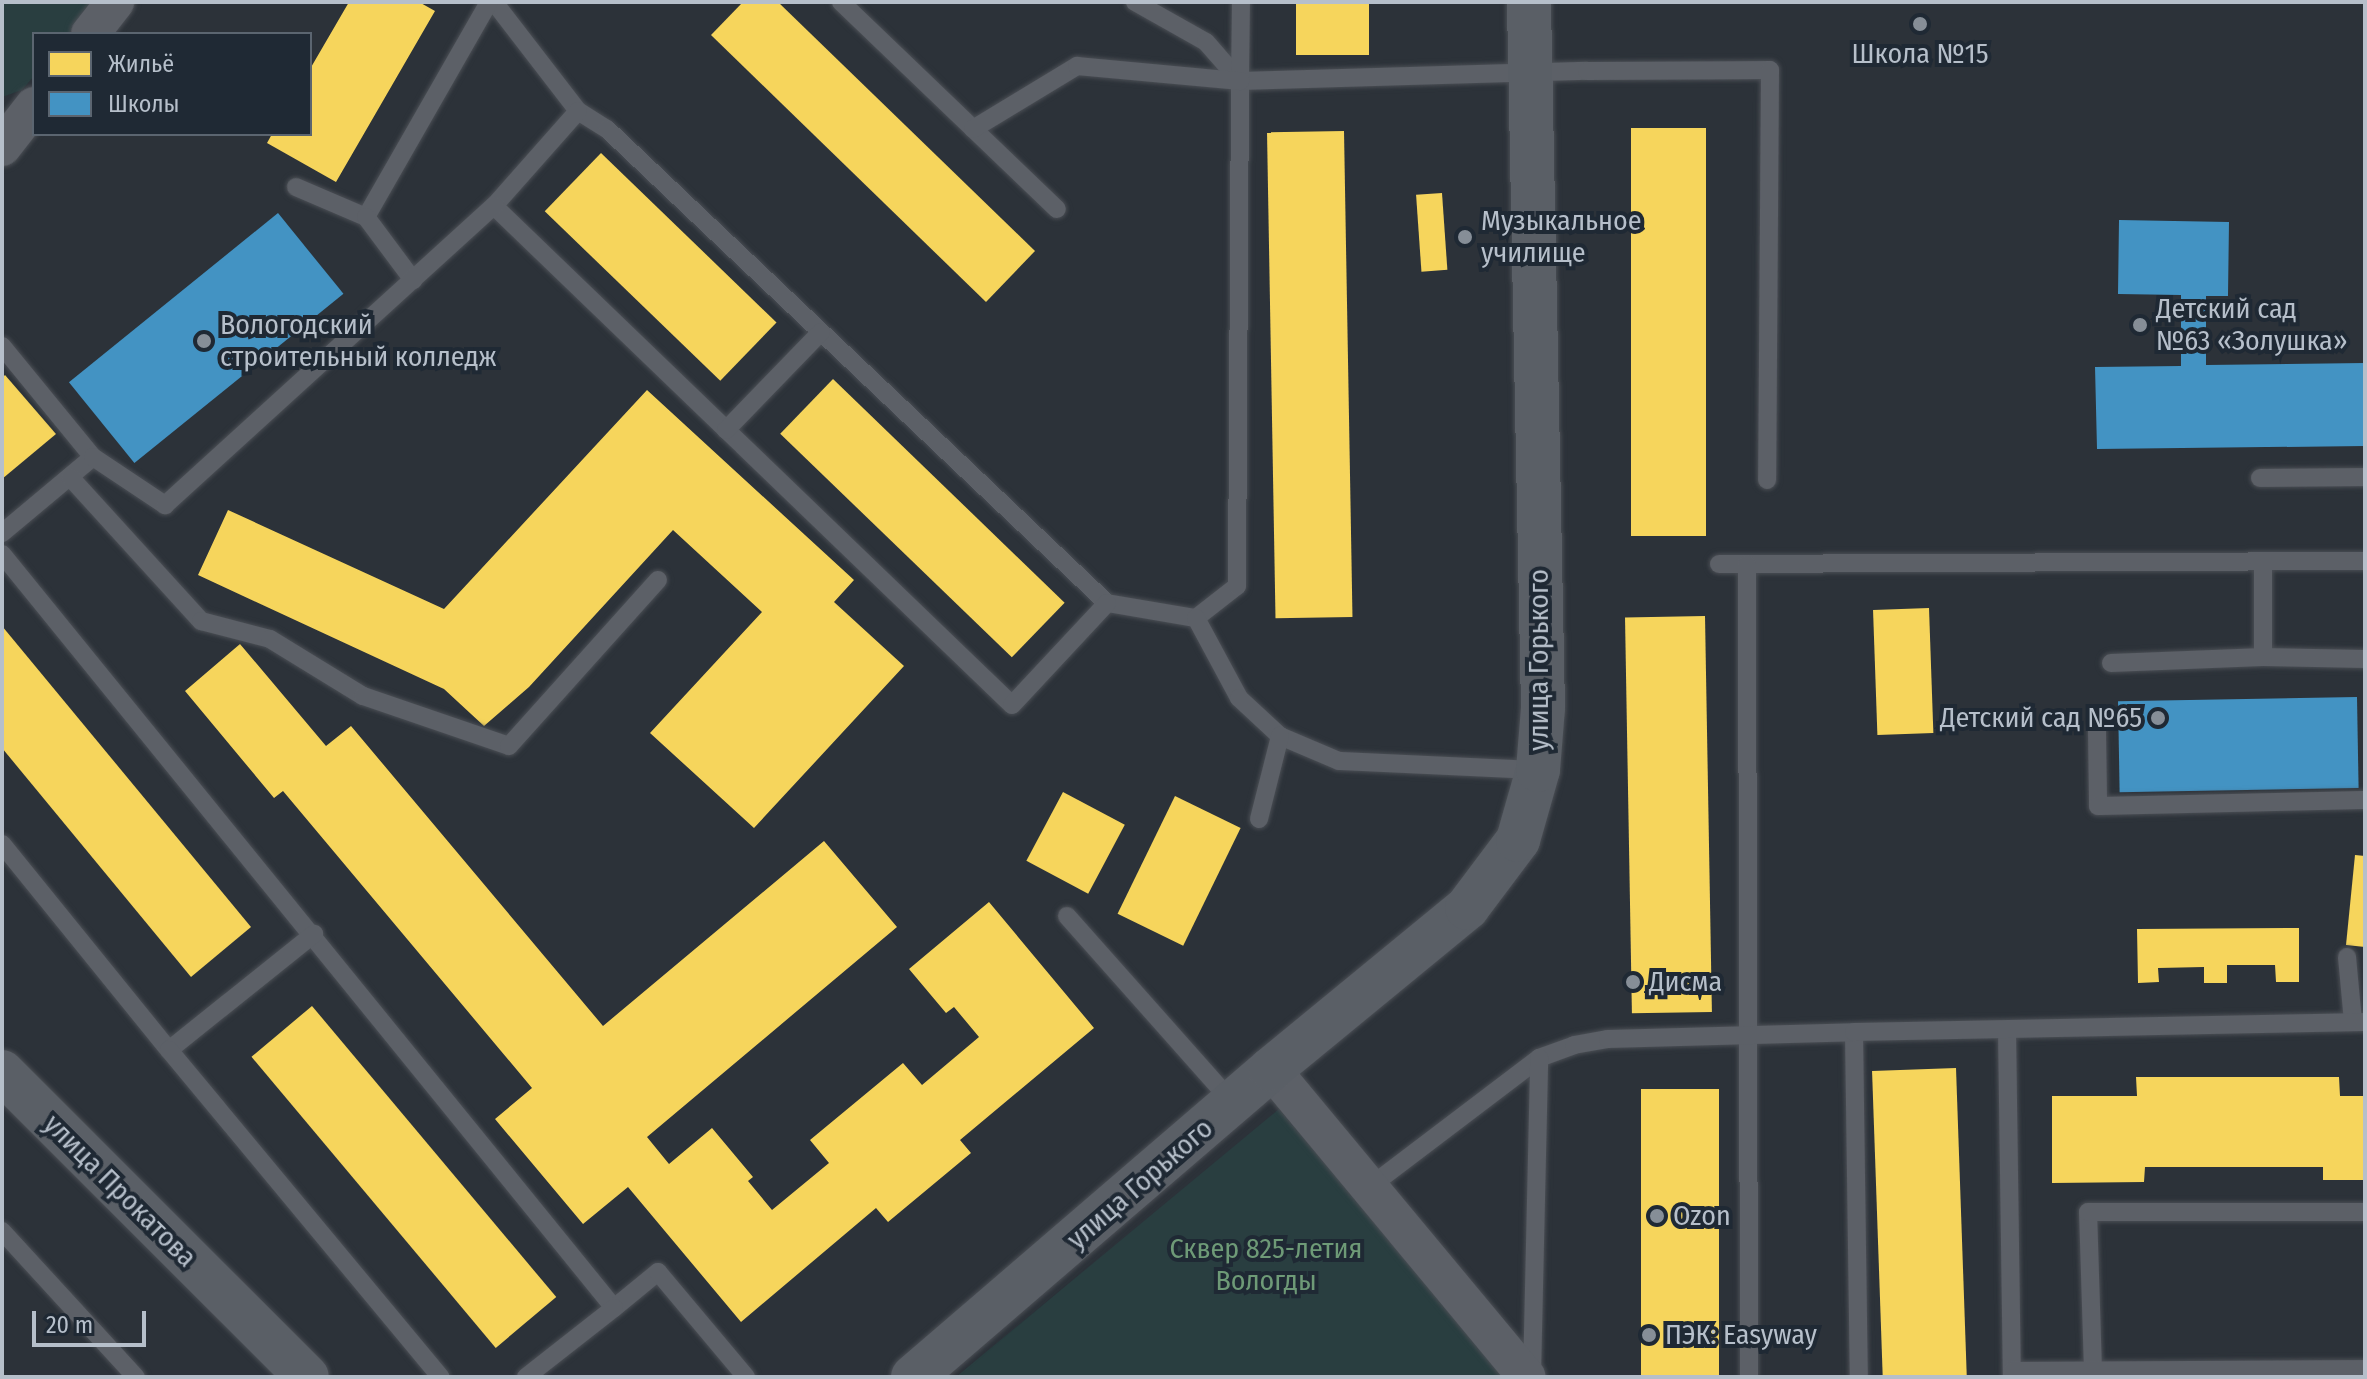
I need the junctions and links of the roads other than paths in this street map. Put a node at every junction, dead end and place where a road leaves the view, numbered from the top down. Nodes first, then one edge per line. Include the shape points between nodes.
1 (115, 2) edge
2 (492, 2) edge
3 (841, 2) edge
4 (1135, 2) edge
5 (1241, 2) edge
6 (1529, 2) edge
7 (92, 32) edge
8 (1530, 72) junction
9 (1240, 81) junction
10 (32, 109) edge
11 (578, 111) junction
12 (973, 129) junction
13 (2, 147) edge
14 (296, 187) dead end
15 (494, 206) junction
16 (1057, 209) dead end
17 (366, 217) junction
18 (413, 280) junction
19 (821, 332) junction
20 (2, 346) edge
21 (726, 430) junction
22 (93, 457) junction
23 (70, 477) junction
24 (2365, 477) edge
25 (2260, 478) dead end
26 (1767, 480) dead end
27 (2, 533) edge
28 (2, 554) edge
29 (2365, 561) edge
30 (2263, 562) junction
31 (1719, 564) dead end
32 (1747, 564) junction
33 (658, 580) dead end
34 (1107, 603) junction
35 (1196, 618) junction
36 (2263, 657) junction
37 (2365, 659) edge
38 (2111, 663) dead end
39 (2097, 730) dead end
40 (1280, 736) junction
41 (1538, 770) junction
42 (2365, 800) edge
43 (1259, 819) dead end
44 (2, 844) edge
45 (1067, 916) dead end
46 (314, 934) junction
47 (2347, 957) dead end
48 (2359, 1022) edge
49 (2007, 1029) junction
50 (1854, 1032) junction
51 (1745, 1037) junction
52 (169, 1050) junction
53 (1539, 1058) junction
54 (1271, 1069) junction
55 (2, 1072) edge
56 (1233, 1103) junction
57 (1368, 1188) junction
58 (2365, 1212) edge
59 (2, 1231) edge
60 (614, 1308) junction
61 (2365, 1369) edge
62 (2093, 1370) junction
63 (2012, 1374) edge
64 (136, 1377) edge
65 (307, 1377) edge
66 (440, 1377) edge
67 (526, 1377) edge
68 (746, 1377) edge
69 (913, 1377) edge
70 (1530, 1377) edge
71 (1749, 1377) edge
72 (1859, 1377) edge

1 - 7 street
2 - 11 lane
2 - 17 lane
3 - 12 lane
4 - 9 lane via 1206,42
5 - 9 lane
6 - 8 street, улица Горького
8 - 9 lane
8 - 26 lane via 1770,70
8 - 41 street, улица Горького via 1543,708
9 - 12 lane via 1077,66
9 - 35 lane via 1237,586
10 - 13 street
11 - 15 lane
11 - 19 lane via 607,129
12 - 16 lane
14 - 17 lane
15 - 18 lane
15 - 21 lane
17 - 18 lane
18 - 22 lane via 165,505
19 - 21 lane
19 - 34 lane
20 - 22 lane
21 - 34 lane via 1012,705
22 - 23 lane
23 - 27 lane
23 - 33 lane via 201,621 270,639 363,696 509,746
24 - 25 lane
28 - 46 lane
29 - 30 lane
30 - 32 lane
30 - 36 lane
31 - 32 lane
32 - 51 lane
34 - 35 lane
35 - 40 lane via 1239,698
36 - 37 lane
36 - 38 lane
39 - 42 lane via 2098,806
40 - 41 lane via 1339,761
40 - 43 lane
41 - 54 street, улица Горького via 1518,840 1467,908
44 - 52 lane
45 - 56 lane
46 - 52 lane
46 - 60 lane
47 - 48 lane
48 - 49 lane
49 - 50 lane
49 - 63 lane
50 - 51 lane
50 - 72 lane
51 - 53 lane via 1608,1039
51 - 71 lane
52 - 66 lane
53 - 57 lane
53 - 70 lane
54 - 56 street, улица Горького
54 - 57 street
55 - 65 street, улица Прокатова
56 - 69 street, улица Горького
57 - 70 street
58 - 62 lane via 2088,1212
59 - 64 lane
60 - 67 lane
60 - 68 lane via 658,1272
61 - 62 lane
62 - 63 lane

